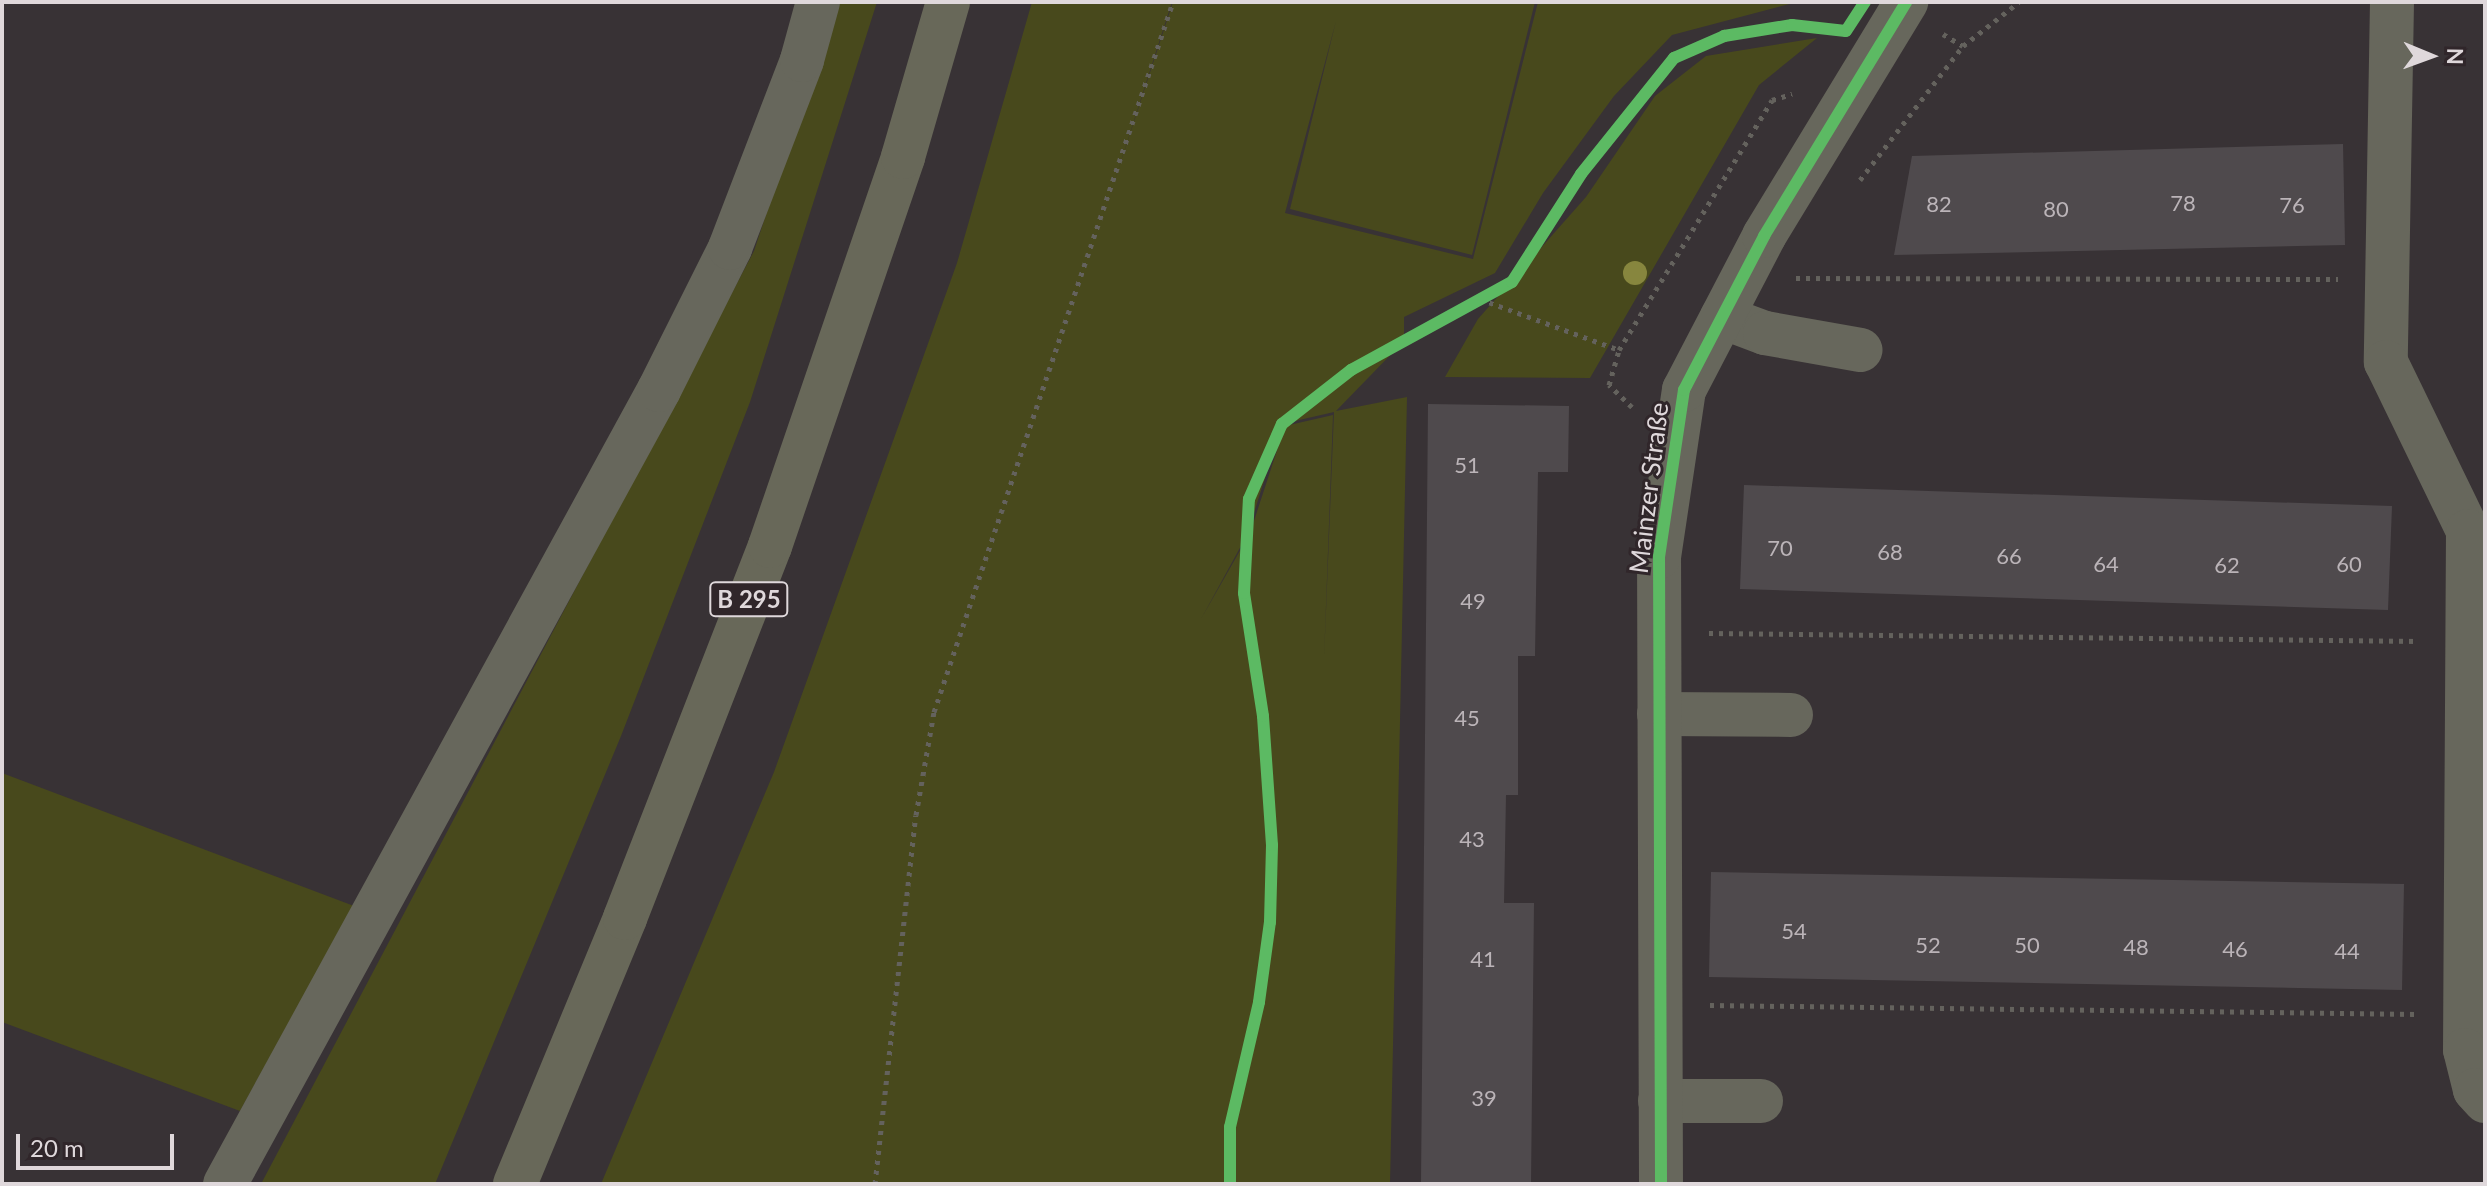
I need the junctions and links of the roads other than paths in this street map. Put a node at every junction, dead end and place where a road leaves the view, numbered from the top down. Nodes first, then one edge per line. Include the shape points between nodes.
1 (818, 2) edge
2 (948, 2) edge
3 (1906, 2) edge
4 (2392, 2) edge
5 (1722, 317) junction
6 (1860, 350) dead end
7 (1659, 714) junction
8 (1791, 715) dead end
9 (1660, 1101) junction
10 (1761, 1101) dead end
11 (2485, 1101) edge
12 (225, 1184) edge
13 (515, 1184) edge
14 (1661, 1184) edge

1 - 12 street via 802,60 730,248 666,376
2 - 13 main road, B 295 via 903,157 770,546
3 - 5 street, Mainzer Straße via 1764,236
4 - 11 street via 2386,362 2468,531 2465,1050 2475,1090
5 - 6 street via 1765,333
5 - 7 street, Mainzer Straße via 1684,390 1659,557
7 - 8 street
7 - 9 street, Mainzer Straße
9 - 10 street
9 - 14 street, Mainzer Straße

